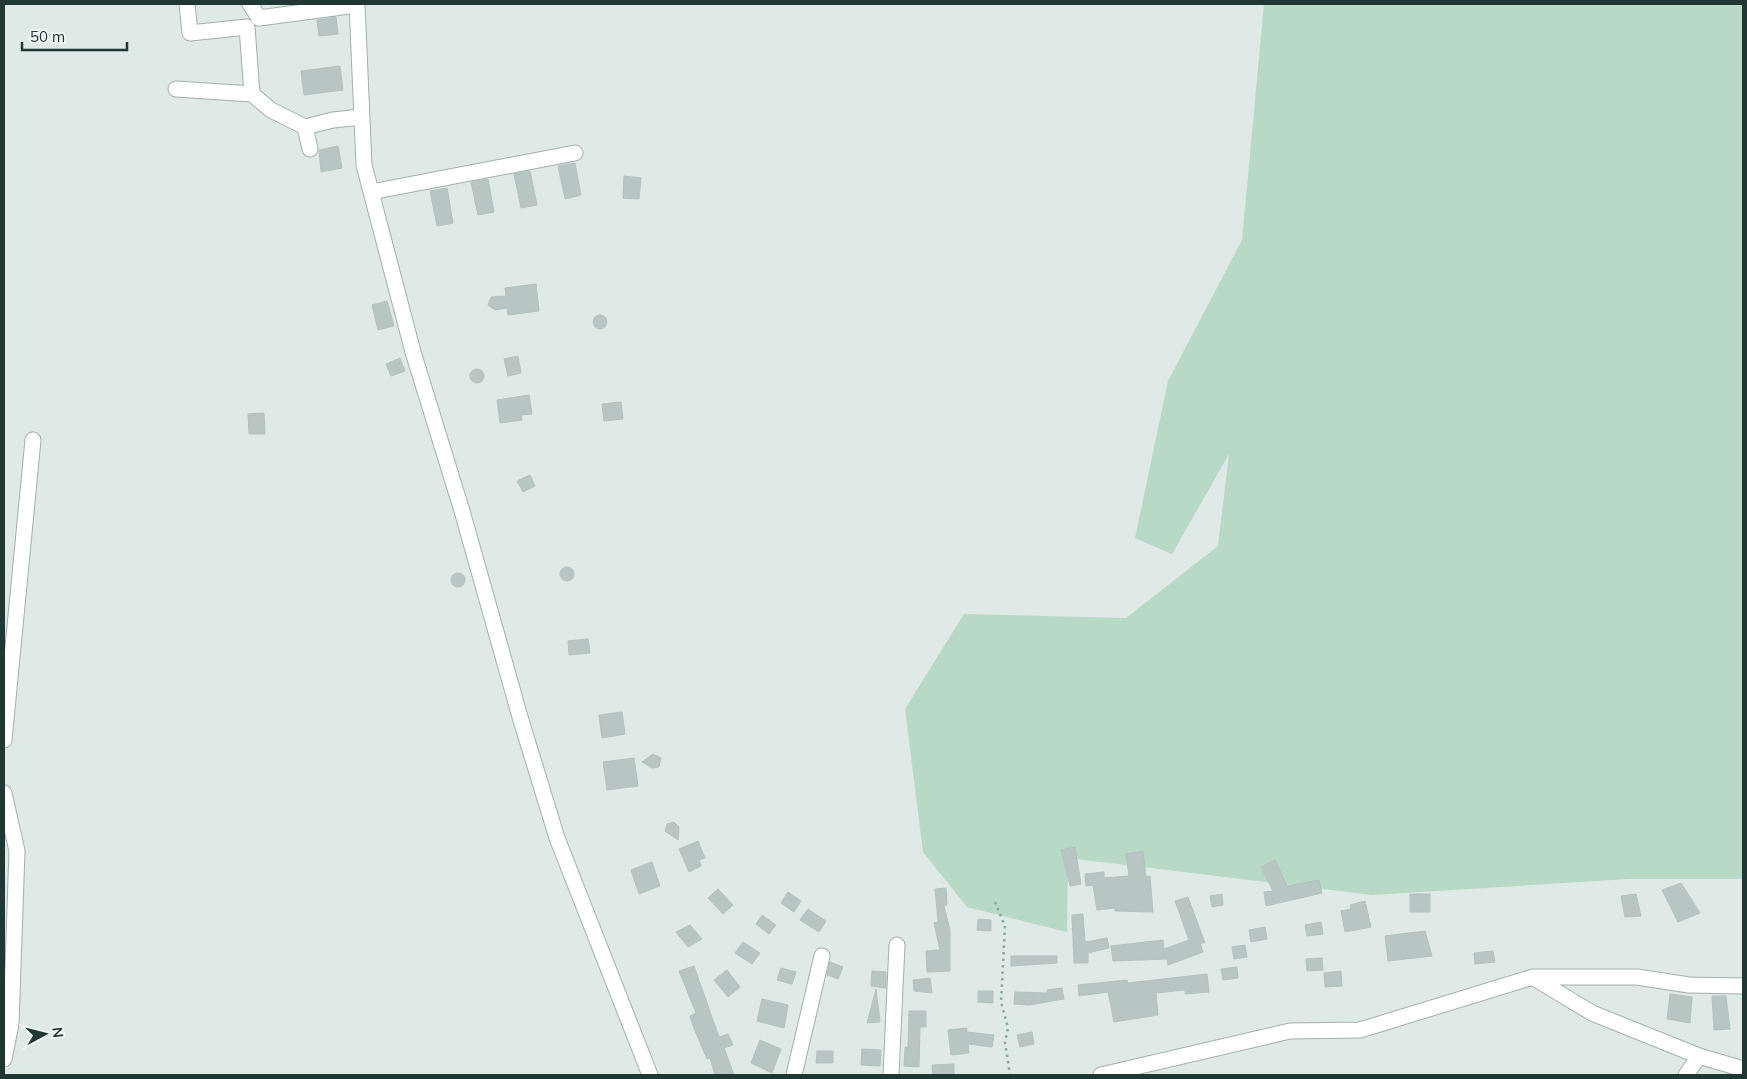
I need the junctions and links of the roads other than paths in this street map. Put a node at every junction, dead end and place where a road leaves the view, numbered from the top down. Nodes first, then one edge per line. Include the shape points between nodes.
1 (187, 4) edge
2 (250, 4) edge
3 (357, 4) edge
4 (267, 11) edge
5 (176, 89) dead end
6 (252, 94) junction
7 (362, 117) junction
8 (305, 127) junction
9 (310, 149) dead end
10 (575, 153) dead end
11 (371, 192) junction
12 (33, 440) dead end
13 (4, 740) edge
14 (4, 793) edge
15 (897, 945) dead end
16 (822, 956) dead end
17 (1533, 977) junction
18 (1743, 986) edge
19 (1699, 1056) junction
20 (4, 1059) edge
21 (1743, 1069) edge
22 (650, 1075) edge
23 (794, 1075) edge
24 (890, 1075) edge
25 (1101, 1075) edge
26 (1686, 1075) edge

1 - 6 street via 190,33 247,27
2 - 4 street via 259,18
3 - 4 street
3 - 7 street
5 - 6 street
6 - 8 street via 271,110
7 - 8 street
7 - 11 street via 364,165
8 - 9 street
10 - 11 street
11 - 22 street via 413,352 557,838
12 - 13 street
14 - 20 street via 17,852 11,1024
15 - 24 street
16 - 23 street
17 - 18 street via 1637,977 1689,986
17 - 19 street via 1592,1013
17 - 25 street via 1360,1030 1290,1031
19 - 21 street
19 - 26 street

